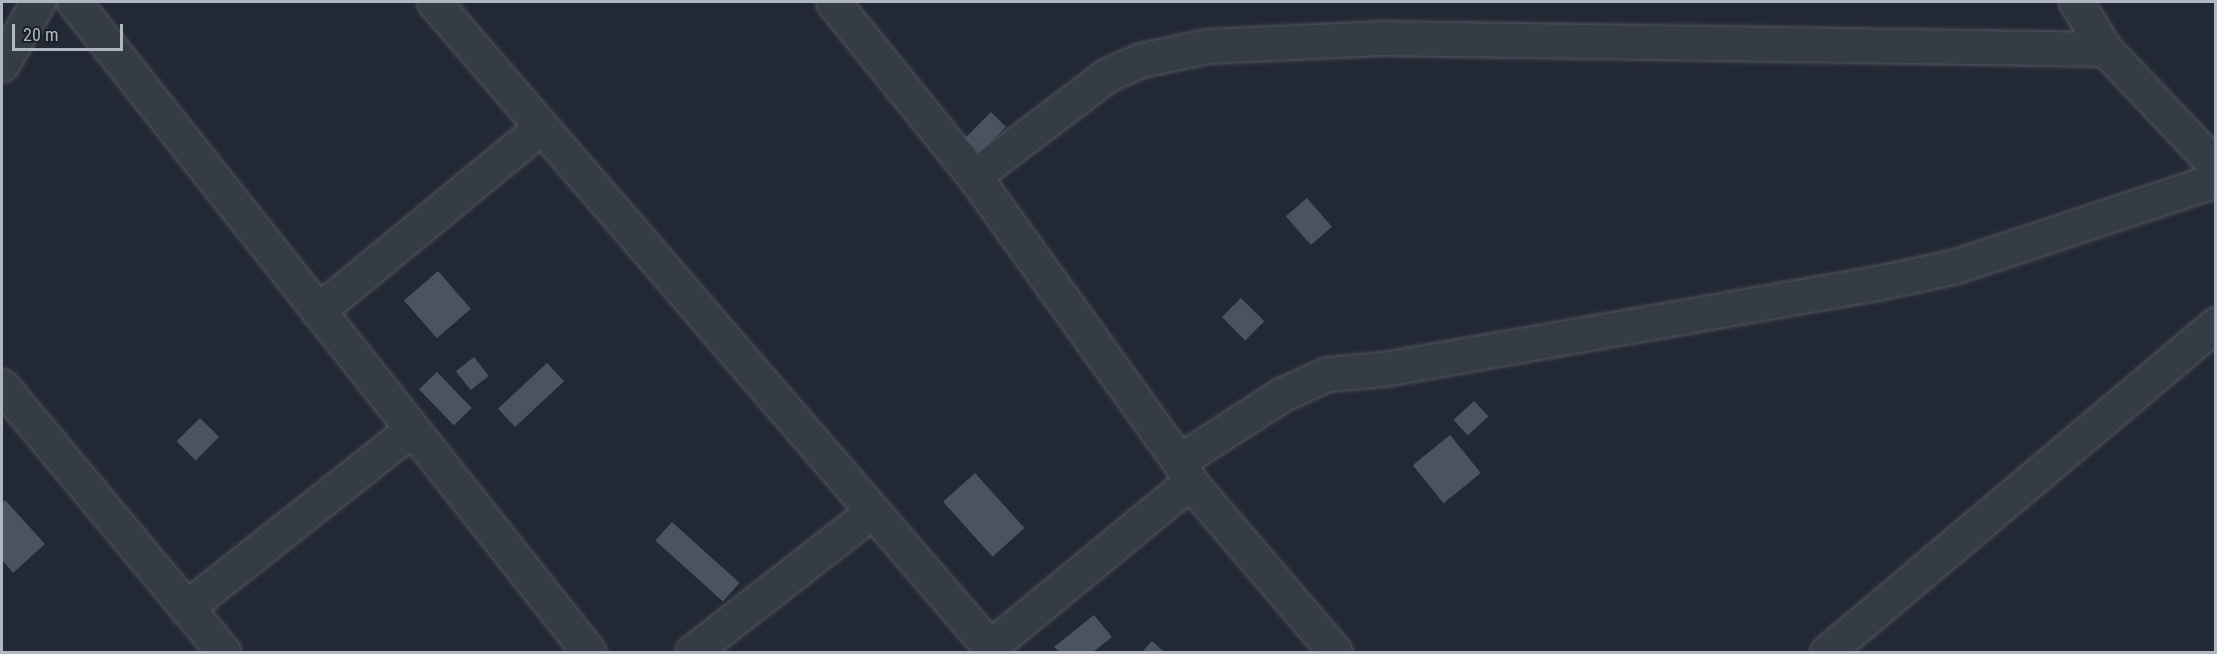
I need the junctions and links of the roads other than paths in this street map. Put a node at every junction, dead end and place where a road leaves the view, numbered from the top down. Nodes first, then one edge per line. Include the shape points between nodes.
1 (38, 2) edge
2 (74, 2) edge
3 (434, 2) edge
4 (833, 2) edge
5 (2076, 2) edge
6 (2105, 49) junction
7 (2, 64) edge
8 (541, 127) junction
9 (2216, 166) edge
10 (974, 176) junction
11 (2216, 180) edge
12 (318, 311) junction
13 (2216, 324) edge
14 (2, 386) edge
15 (412, 429) junction
16 (1185, 472) junction
17 (873, 511) junction
18 (186, 608) junction
19 (992, 650) edge
20 (224, 652) edge
21 (589, 652) edge
22 (692, 652) edge
23 (1335, 652) edge
24 (1827, 652) edge

1 - 7 street
2 - 12 street
3 - 8 street
4 - 10 street
5 - 6 street
6 - 9 street
6 - 10 street via 1382,38 1207,46 1141,60 1107,75
8 - 12 street
8 - 17 street
10 - 16 street
11 - 16 street via 1956,266 1396,367 1327,374 1281,395
12 - 15 street
13 - 24 street
14 - 18 street
15 - 18 street
15 - 21 street
16 - 19 street
16 - 23 street
17 - 19 street
17 - 22 street
18 - 20 street

